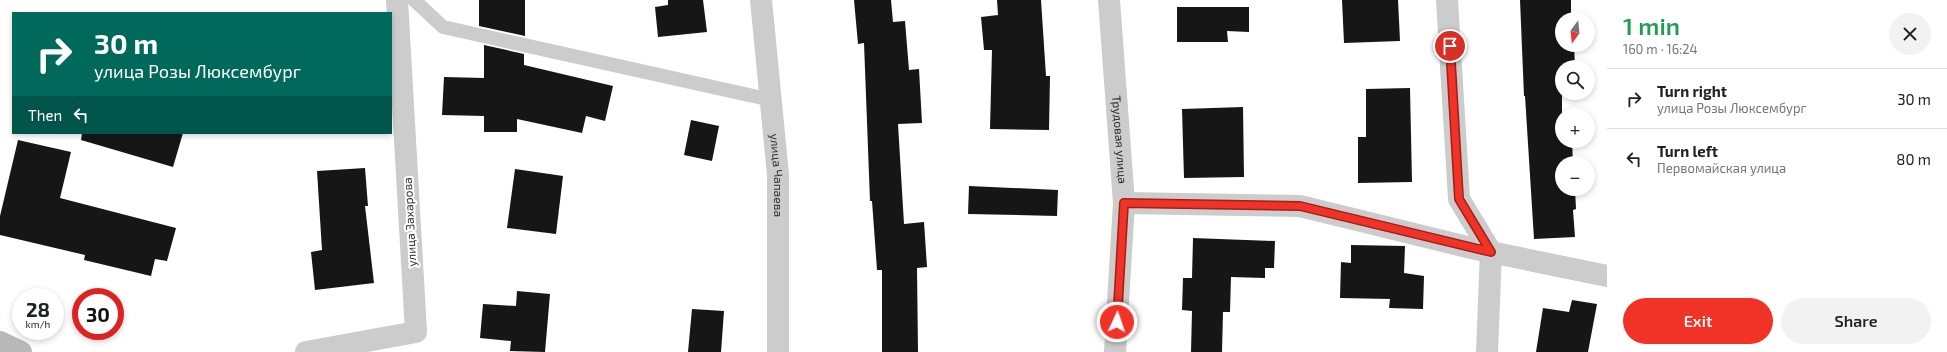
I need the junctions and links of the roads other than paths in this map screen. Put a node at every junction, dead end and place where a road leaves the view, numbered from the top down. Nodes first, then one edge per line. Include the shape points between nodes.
1 (397, 0) edge
2 (414, 0) edge
3 (761, 0) edge
4 (1109, 0) edge
5 (1447, 0) edge
6 (771, 100) junction
7 (1124, 203) junction
8 (1491, 252) junction
9 (1607, 276) edge
10 (0, 342) edge
11 (21, 352) edge
12 (306, 352) edge
13 (778, 352) edge
14 (1115, 352) edge
15 (1487, 352) edge

1 - 12 street, улица Захарова via 416,332
2 - 6 lane via 444,27
3 - 6 street, улица Чапаева
4 - 7 street, Трудовая улица
5 - 8 street via 1459,199
6 - 13 street, улица Чапаева via 778,175
7 - 8 street via 1300,206
7 - 14 street, Трудовая улица
8 - 9 street
8 - 15 street
10 - 11 main road

